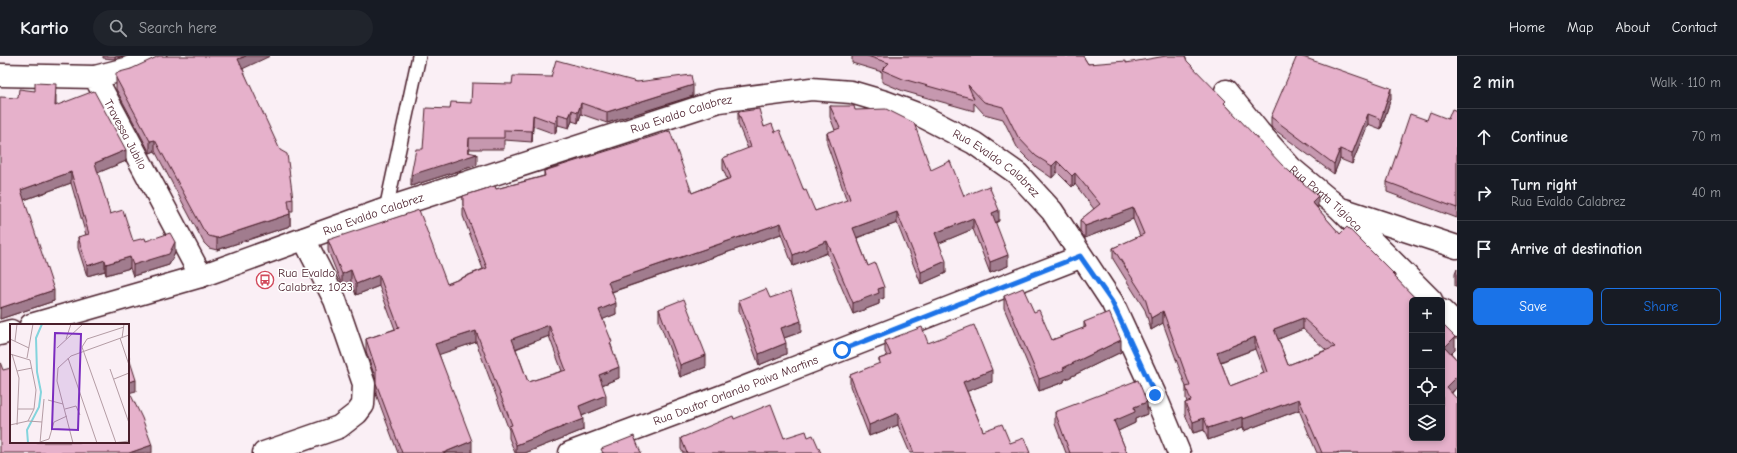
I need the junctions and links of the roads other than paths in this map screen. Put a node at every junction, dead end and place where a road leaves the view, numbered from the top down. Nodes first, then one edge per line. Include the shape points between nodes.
1 (154, 56) edge
2 (419, 56) edge
3 (0, 75) edge
4 (95, 77) junction
5 (1226, 91) dead end
6 (1339, 208) junction
7 (386, 209) junction
8 (304, 239) junction
9 (1457, 247) edge
10 (1080, 256) junction
11 (201, 276) junction
12 (1428, 297) edge
13 (1445, 314) edge
14 (34, 324) edge
15 (1457, 326) edge
16 (10, 331) edge
17 (0, 334) edge
18 (264, 453) edge
19 (570, 453) edge
20 (1179, 453) edge

1 - 4 street via 126,69
2 - 7 lane
3 - 4 street
4 - 11 street, Travessa Jubilo
5 - 6 street, Rua Ponta Tigioca via 1291,168
6 - 9 street
6 - 12 street, Rua Ponta Tigioca
7 - 8 street, Rua Evaldo Calabrez
7 - 10 street, Rua Evaldo Calabrez via 719,101 811,89 851,92 886,102 922,116 974,143 1023,180 1052,211
8 - 11 street, Rua Evaldo Calabrez
8 - 18 street via 334,300 357,363 364,384 363,405 339,427
10 - 19 street, Rua Doutor Orlando Paiva Martins
10 - 20 street, Rua Evaldo Calabrez via 1112,302
11 - 14 street, Rua Evaldo Calabrez
13 - 15 street
16 - 17 street

